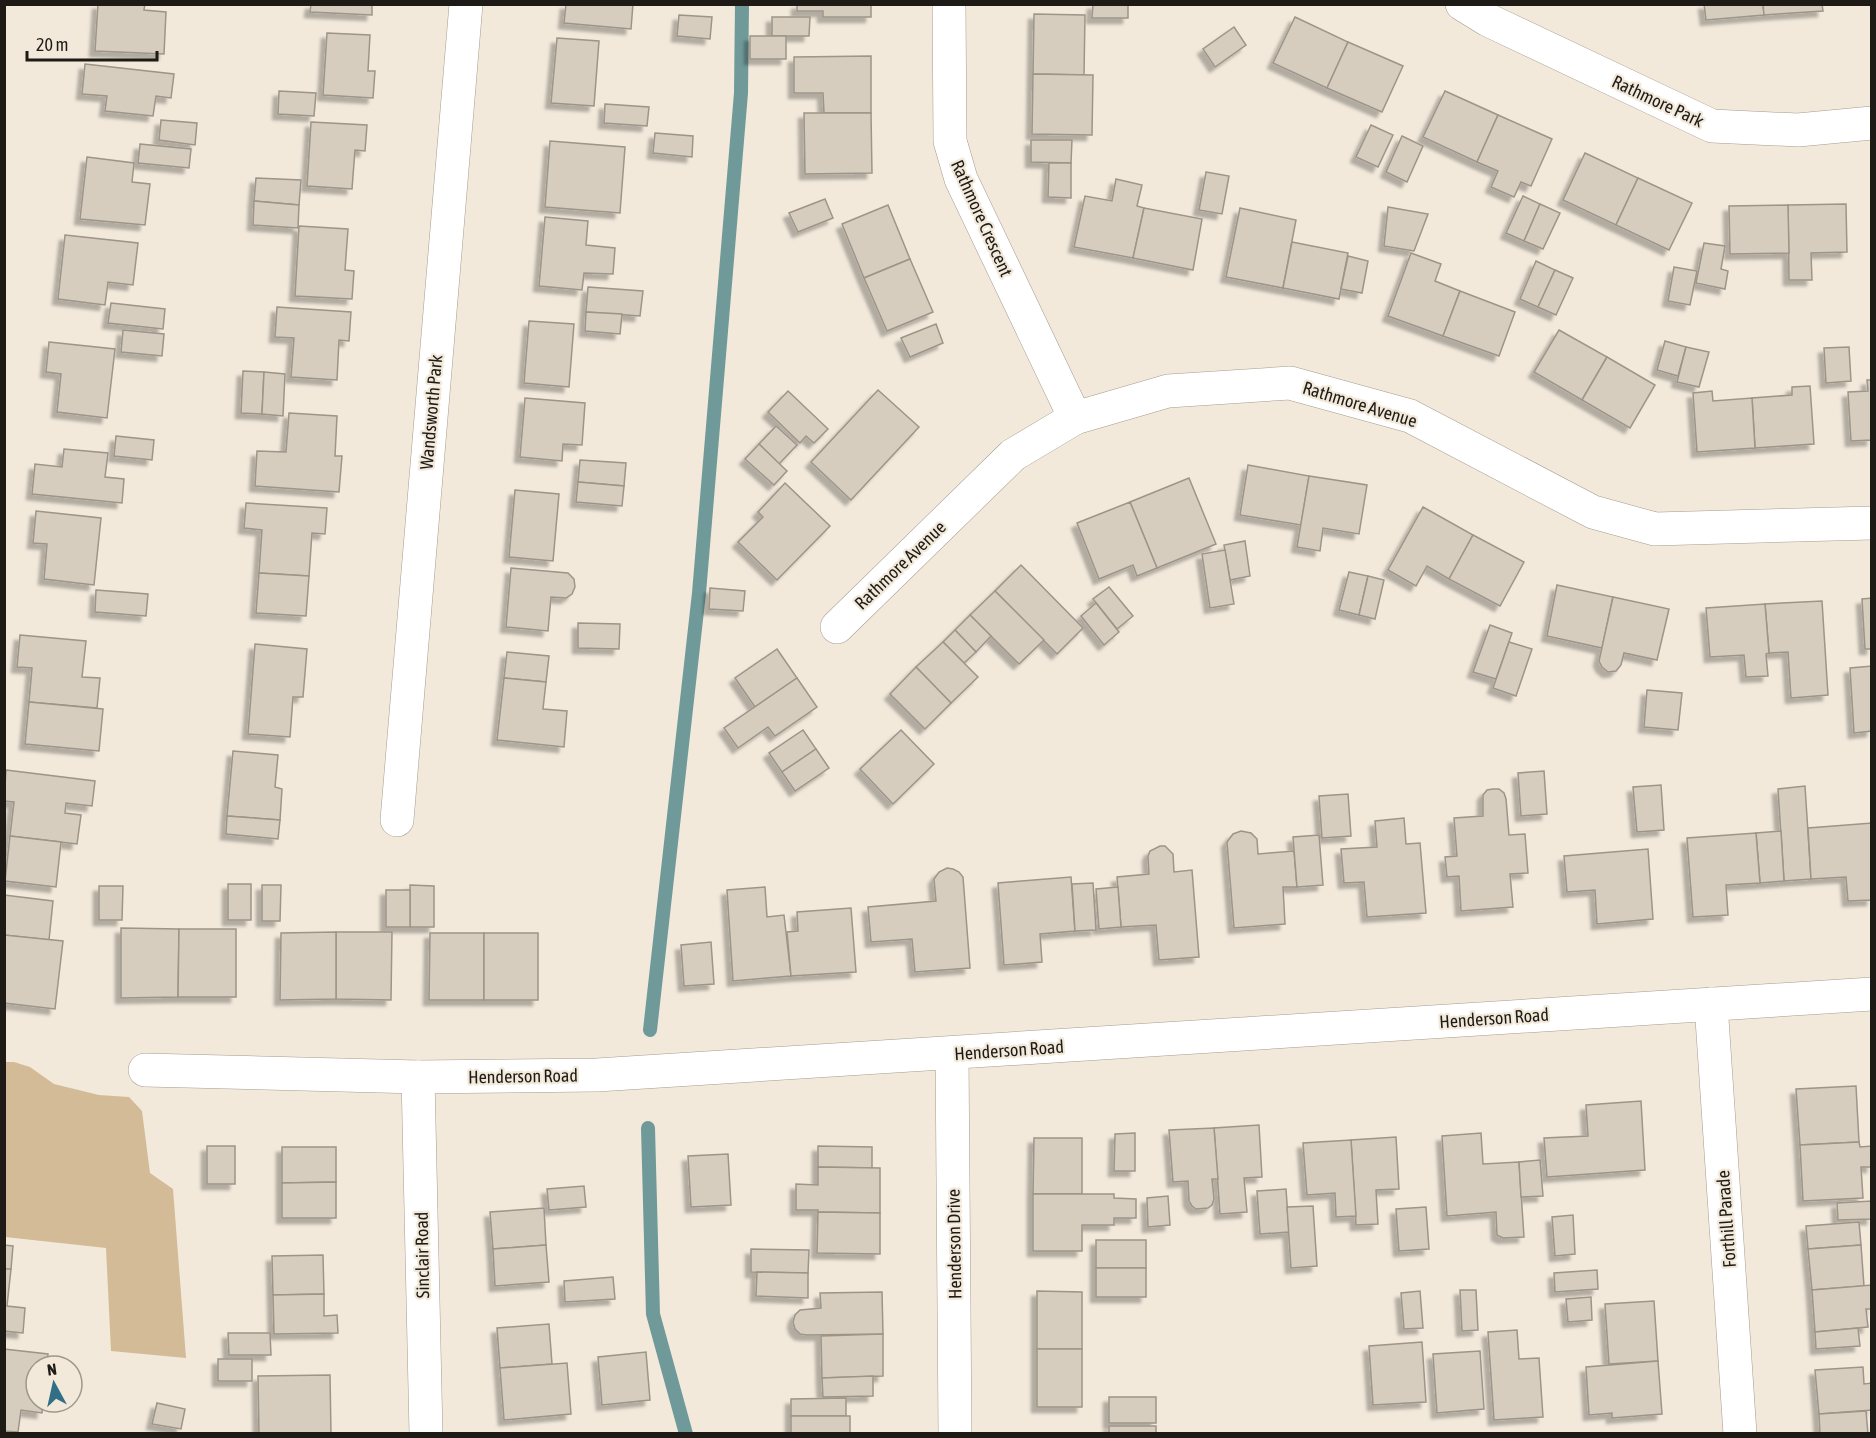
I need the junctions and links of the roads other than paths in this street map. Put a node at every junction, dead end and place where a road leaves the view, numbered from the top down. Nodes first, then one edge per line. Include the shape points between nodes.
1 (466, 4) edge
2 (949, 4) edge
3 (1461, 4) edge
4 (1872, 123) edge
5 (1075, 418) junction
6 (1872, 523) edge
7 (837, 627) dead end
8 (397, 820) dead end
9 (1872, 994) edge
10 (1711, 1004) junction
11 (952, 1054) junction
12 (145, 1070) dead end
13 (418, 1077) junction
14 (426, 1434) edge
15 (956, 1434) edge
16 (1740, 1434) edge

1 - 8 street, Wandsworth Park
2 - 5 street, Rathmore Crescent via 950,141 961,179
3 - 4 street, Rathmore Park via 1712,126 1798,130
5 - 6 street, Rathmore Avenue via 1168,391 1290,383 1410,416 1593,512 1655,529
5 - 7 street, Rathmore Avenue via 1013,455
9 - 10 street, Henderson Road
10 - 11 street, Henderson Road
10 - 16 street, Forthill Parade
11 - 13 street, Henderson Road via 597,1075
11 - 15 street, Henderson Drive
12 - 13 street, Henderson Road
13 - 14 street, Sinclair Road

